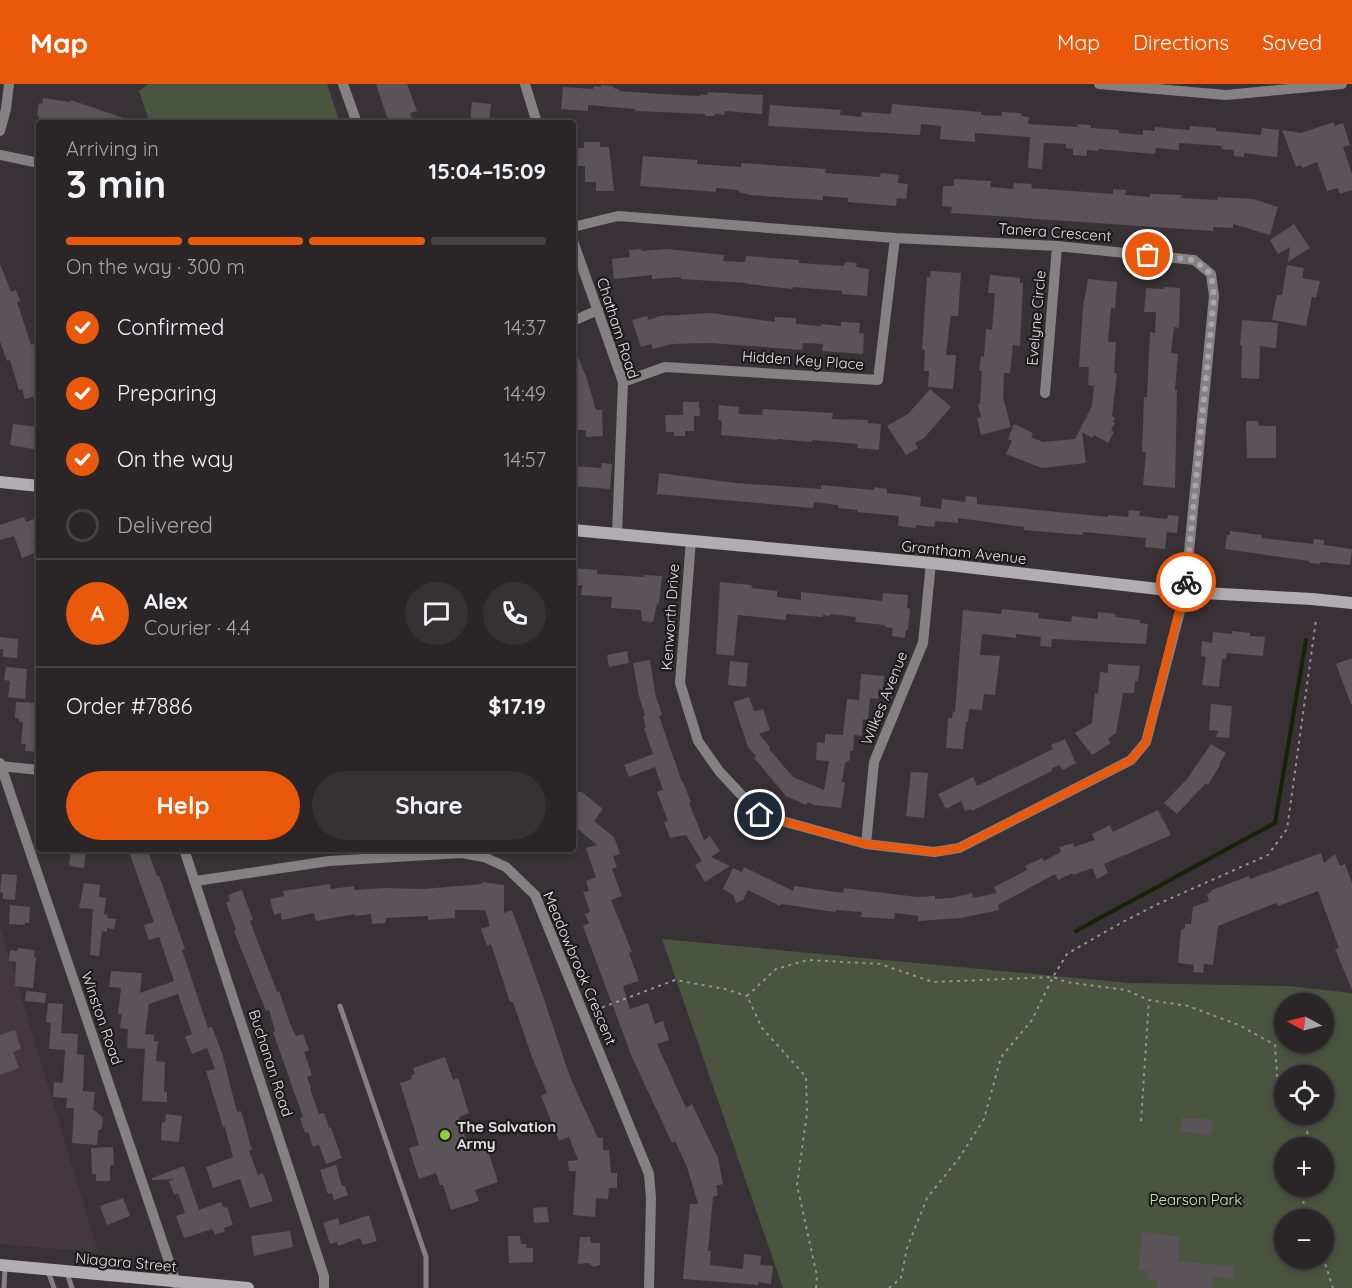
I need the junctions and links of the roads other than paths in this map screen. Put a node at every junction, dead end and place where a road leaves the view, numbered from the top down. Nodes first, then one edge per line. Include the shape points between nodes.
1 (9, 84) edge
2 (344, 84) edge
3 (525, 84) edge
4 (1099, 84) edge
5 (1342, 84) edge
6 (356, 120) edge
7 (536, 120) edge
8 (0, 131) edge
9 (0, 155) edge
10 (36, 162) edge
11 (576, 226) edge
12 (895, 238) junction
13 (1057, 246) junction
14 (576, 249) edge
15 (598, 310) junction
16 (576, 320) edge
17 (623, 382) junction
18 (1045, 393) dead end
19 (0, 482) edge
20 (36, 486) edge
21 (576, 530) edge
22 (617, 534) junction
23 (691, 540) junction
24 (931, 563) junction
25 (1185, 592) junction
26 (1352, 603) edge
27 (0, 765) edge
28 (36, 770) edge
29 (866, 844) junction
30 (185, 852) edge
31 (328, 852) edge
32 (329, 861) junction
33 (196, 881) junction
34 (340, 1006) dead end
35 (2, 1265) edge
36 (47, 1269) junction
37 (67, 1271) junction
38 (177, 1285) edge
39 (4, 1288) edge
40 (54, 1288) edge
41 (72, 1288) edge
42 (248, 1288) edge
43 (324, 1288) edge
44 (426, 1288) edge
45 (649, 1288) edge

1 - 8 street
2 - 6 street
3 - 7 street
4 - 5 street via 1226,95
9 - 10 street
11 - 12 street, Tanera Crescent via 618,216
12 - 13 street, Tanera Crescent
12 - 17 street, Hidden Key Place via 878,380 665,367
13 - 18 street, Evelyne Circle
13 - 25 street, Tanera Crescent via 1194,260 1211,274 1214,296
14 - 15 street, Chatham Road
15 - 16 street
15 - 17 street, Chatham Road
17 - 22 street, Chatham Road
19 - 20 street
21 - 22 street, Grantham Avenue
22 - 23 street, Grantham Avenue
23 - 24 street, Grantham Avenue
23 - 29 street, Kenworth Drive via 680,683 698,741 719,771 760,815
24 - 25 street, Grantham Avenue
24 - 29 street, Wilkes Avenue via 923,643 874,762
25 - 26 street, Grantham Avenue
25 - 29 street, Kenworth Drive via 1146,742 1131,760 959,848 934,852
27 - 28 street
27 - 38 street, Winston Road
30 - 33 street, Buchanan Road
31 - 32 street
32 - 33 street, Meadowbrook Crescent
32 - 45 street, Meadowbrook Crescent via 461,853 484,857 506,867 535,895 649,1174
33 - 43 street, Buchanan Road via 324,1276
34 - 44 lane via 426,1257
35 - 36 street, Niagara Street
35 - 39 lane
36 - 37 street, Niagara Street
36 - 40 lane
37 - 38 street, Niagara Street
37 - 41 lane
38 - 42 street, Niagara Street

